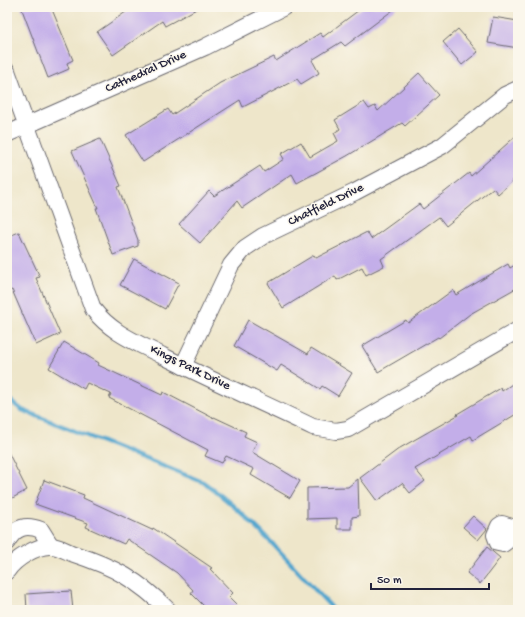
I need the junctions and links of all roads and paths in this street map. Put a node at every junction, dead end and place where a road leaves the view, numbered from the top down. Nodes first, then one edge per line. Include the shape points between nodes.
1 (284, 7) edge
2 (262, 12) edge
3 (7, 71) edge
4 (518, 89) edge
5 (27, 125) junction
6 (7, 134) edge
7 (518, 330) edge
8 (183, 366) junction
9 (7, 542) edge
10 (51, 546) junction
11 (8, 562) edge
12 (168, 610) edge

1 - 2 street, Cathedral Drive
2 - 5 street, Cathedral Drive via 205,47
3 - 5 street, Kings Park Drive
4 - 8 street, Chatfield Drive via 505,95 442,146 355,192 263,236 245,248 231,265
5 - 6 street, Cathedral Drive
5 - 8 street, Kings Park Drive via 93,309 103,322 117,332
7 - 8 street, Kings Park Drive via 348,429 336,431 313,427
9 - 10 street via 17,530 25,526 41,530
10 - 11 street via 30,551
10 - 12 street via 106,564 133,579

